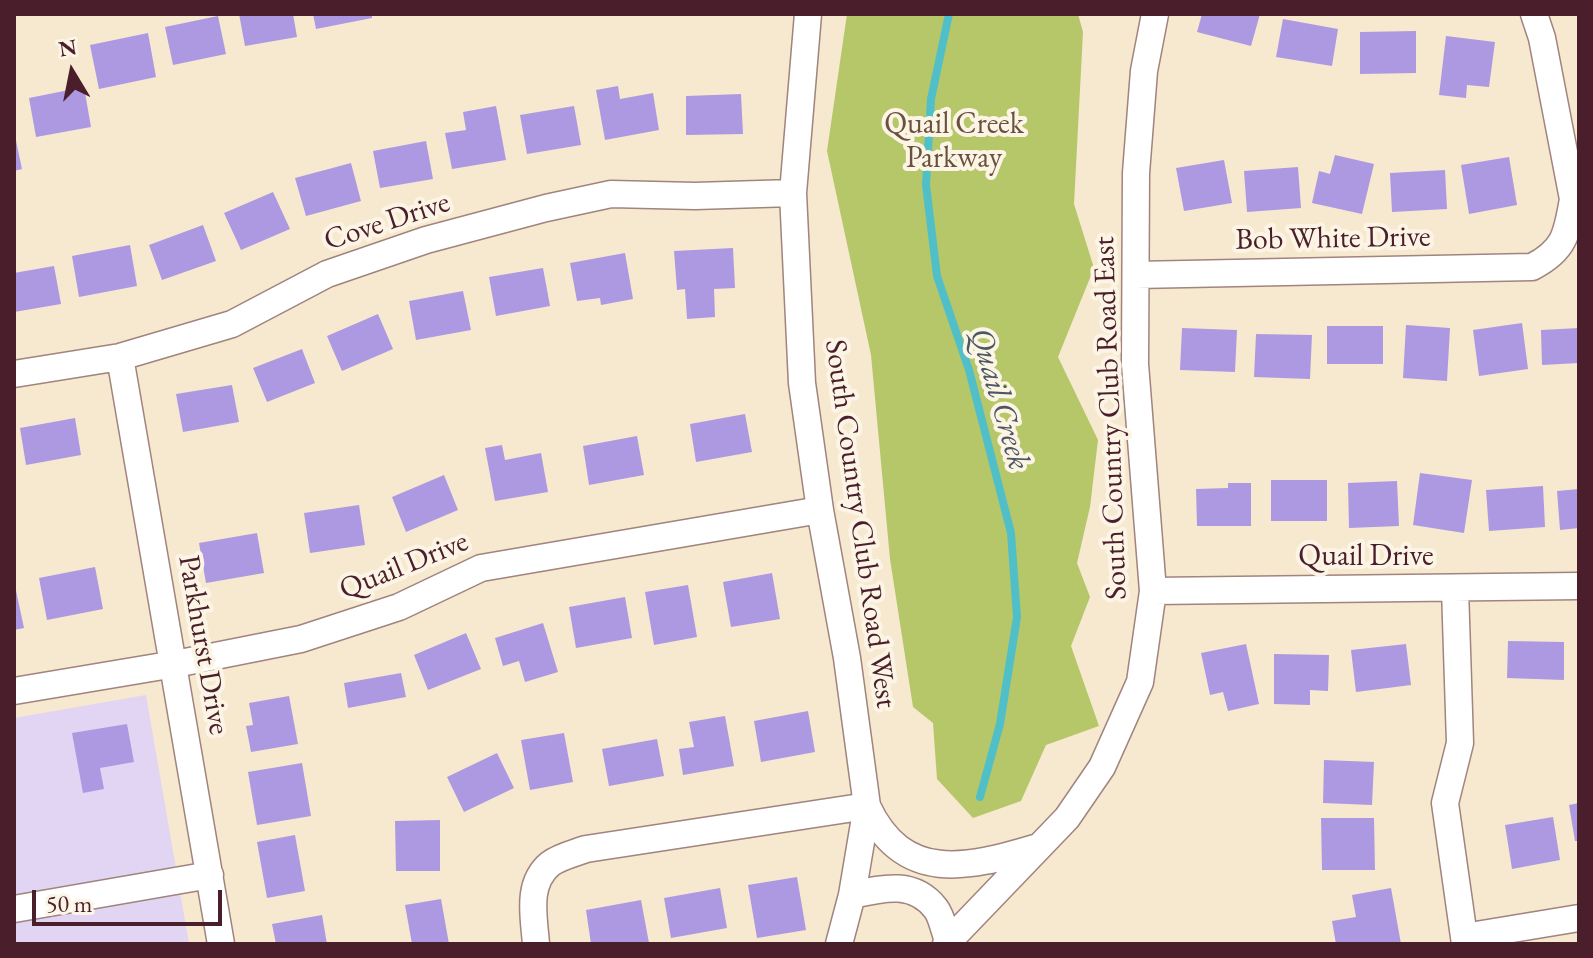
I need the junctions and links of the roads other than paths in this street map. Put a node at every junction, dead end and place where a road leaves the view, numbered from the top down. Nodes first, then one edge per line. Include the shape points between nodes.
1 (808, 14) edge
2 (1155, 14) edge
3 (1534, 14) edge
4 (793, 193) junction
5 (1136, 275) junction
6 (120, 357) junction
7 (14, 374) edge
8 (820, 510) junction
9 (1579, 586) edge
10 (1455, 589) junction
11 (1153, 591) junction
12 (175, 664) junction
13 (14, 691) edge
14 (867, 806) junction
15 (1039, 847) junction
16 (210, 875) junction
17 (852, 895) junction
18 (14, 909) edge
19 (1579, 918) edge
20 (1465, 940) edge
21 (947, 942) edge
22 (221, 944) edge
23 (536, 944) edge
24 (839, 944) edge

1 - 4 street, South Country Club Road West
2 - 5 street, South Country Club Road East via 1137,158
3 - 5 street, Bob White Drive via 1573,199 1569,224 1552,257 1532,267
4 - 6 street, Cove Drive via 611,194 546,208 327,274 232,324
4 - 8 street, South Country Club Road West via 802,383
5 - 11 street, South Country Club Road East via 1135,364
6 - 7 street, Cove Drive
6 - 12 street, Parkhurst Drive
8 - 12 street, Quail Drive via 481,568 399,607 301,639
8 - 14 street, South Country Club Road West
9 - 10 street, Quail Drive
10 - 11 street, Quail Drive
10 - 20 street via 1460,743 1445,803
11 - 15 street, South Country Club Road East via 1140,682 1102,767 1067,818
12 - 13 street, Quail Drive
12 - 16 street, Parkhurst Drive
14 - 15 street via 887,839 926,861 951,867 983,864
14 - 17 street, South Country Club Road West
14 - 23 street via 586,849 551,863 534,888
15 - 21 street, South Country Club Road East
16 - 18 street
16 - 22 street, Parkhurst Drive
17 - 21 street via 901,886 919,894 937,910
17 - 24 street, South Country Club Road West
19 - 20 street

